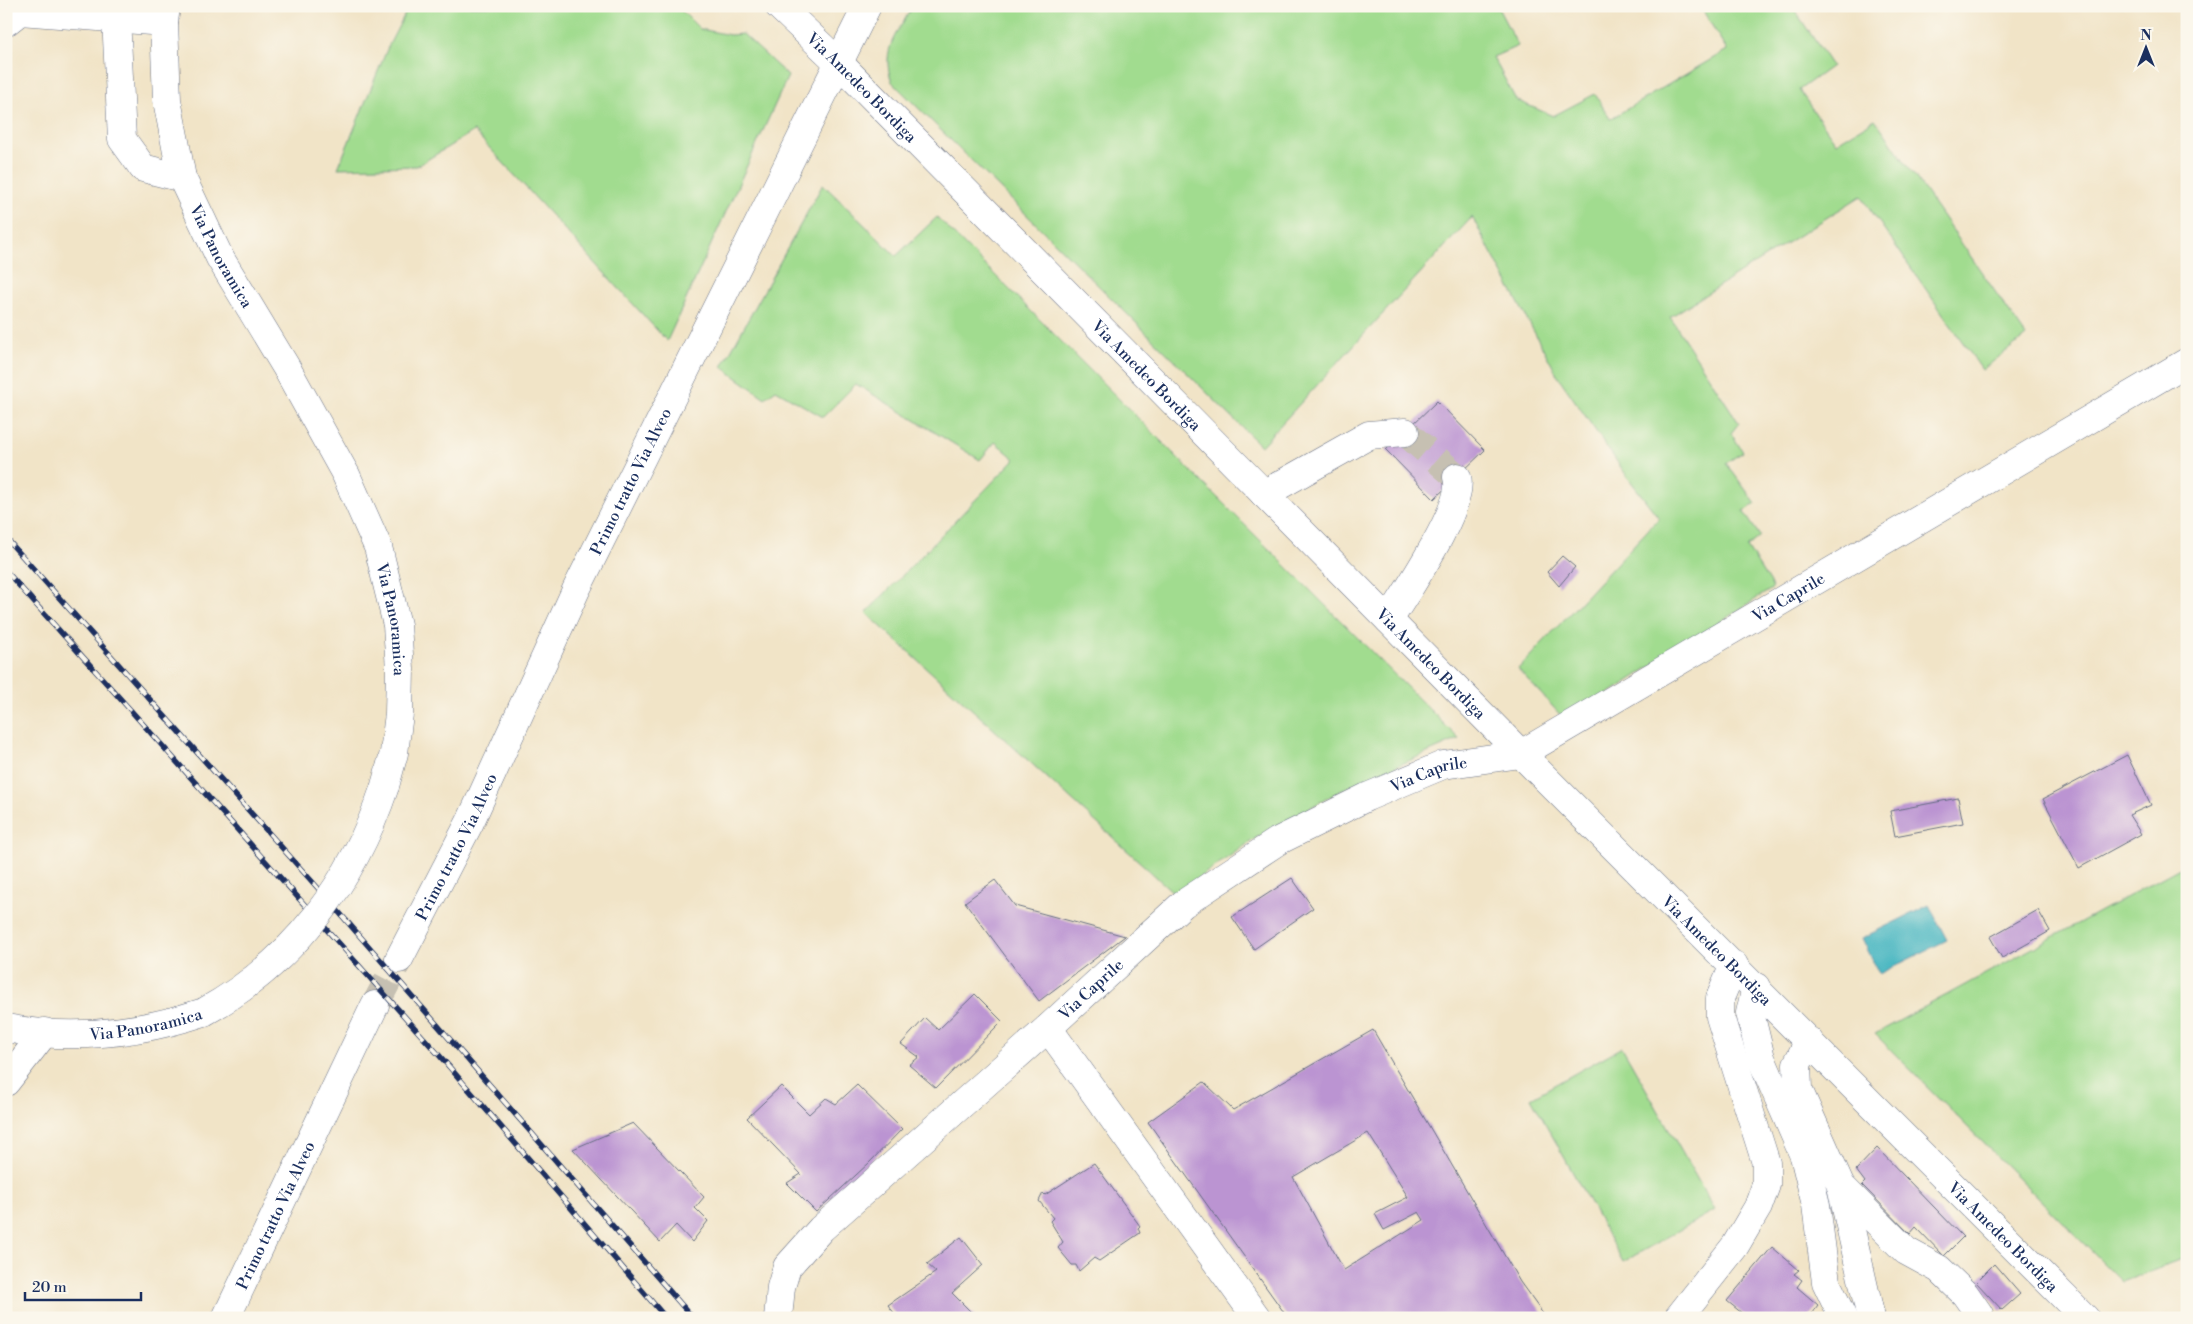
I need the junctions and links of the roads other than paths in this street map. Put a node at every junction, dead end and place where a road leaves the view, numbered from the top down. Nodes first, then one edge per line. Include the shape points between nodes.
1 (779, 6) edge
2 (867, 6) edge
3 (165, 14) edge
4 (116, 17) junction
5 (6, 22) edge
6 (838, 62) junction
7 (182, 178) junction
8 (2187, 362) edge
9 (1405, 432) dead end
10 (1457, 477) dead end
11 (1264, 494) junction
12 (1389, 620) junction
13 (1521, 754) junction
14 (399, 959) tunnel mouth
15 (1734, 965) junction
16 (1756, 987) junction
17 (375, 1005) tunnel mouth
18 (6, 1028) edge
19 (1048, 1028) junction
20 (45, 1032) junction
21 (1809, 1041) junction
22 (6, 1082) edge
23 (1841, 1186) junction
24 (1830, 1289) junction
25 (2081, 1316) edge
26 (226, 1318) edge
27 (778, 1318) edge
28 (1257, 1318) edge
29 (1678, 1318) edge
30 (1821, 1318) edge
31 (1843, 1318) edge
32 (1872, 1318) edge
33 (1977, 1318) edge

1 - 6 street, Via Amedeo Bordiga
2 - 6 street, Primo tratto Via Alveo
3 - 4 street
3 - 7 street, Via Panoramica via 167,100
4 - 5 street via 20,11
4 - 7 street via 122,139 143,168
6 - 11 street, Via Amedeo Bordiga
6 - 14 street, Primo tratto Via Alveo via 576,590 470,822
7 - 20 street, Via Panoramica, bridge via 220,258 346,475 378,547 397,625 399,714 394,753 373,821 357,855 322,910 278,959 231,997 204,1012 140,1030 98,1034
8 - 13 street, Via Caprile
9 - 11 street via 1369,436
10 - 12 street via 1459,484 1452,511
11 - 12 street, Via Amedeo Bordiga
12 - 13 street, Via Amedeo Bordiga
13 - 15 street, Via Amedeo Bordiga
13 - 19 street, Via Caprile via 1443,765 1367,796 1278,841 1183,904
15 - 16 street, Via Amedeo Bordiga
15 - 29 street via 1720,998 1720,1017 1766,1163 1766,1184 1758,1207 1735,1246
16 - 21 street, Via Amedeo Bordiga
16 - 24 street via 1750,1013 1761,1058 1804,1156 1816,1205 1826,1282
17 - 26 street, Primo tratto Via Alveo
18 - 20 street, Via Panoramica
19 - 27 street, Via Caprile via 821,1230 787,1267
19 - 28 street
20 - 22 street
21 - 23 street via 1797,1064 1798,1090
21 - 25 street, Via Amedeo Bordiga
23 - 32 street
23 - 33 street via 1906,1251 1939,1269 1959,1288 1979,1314
24 - 30 street
24 - 31 street

